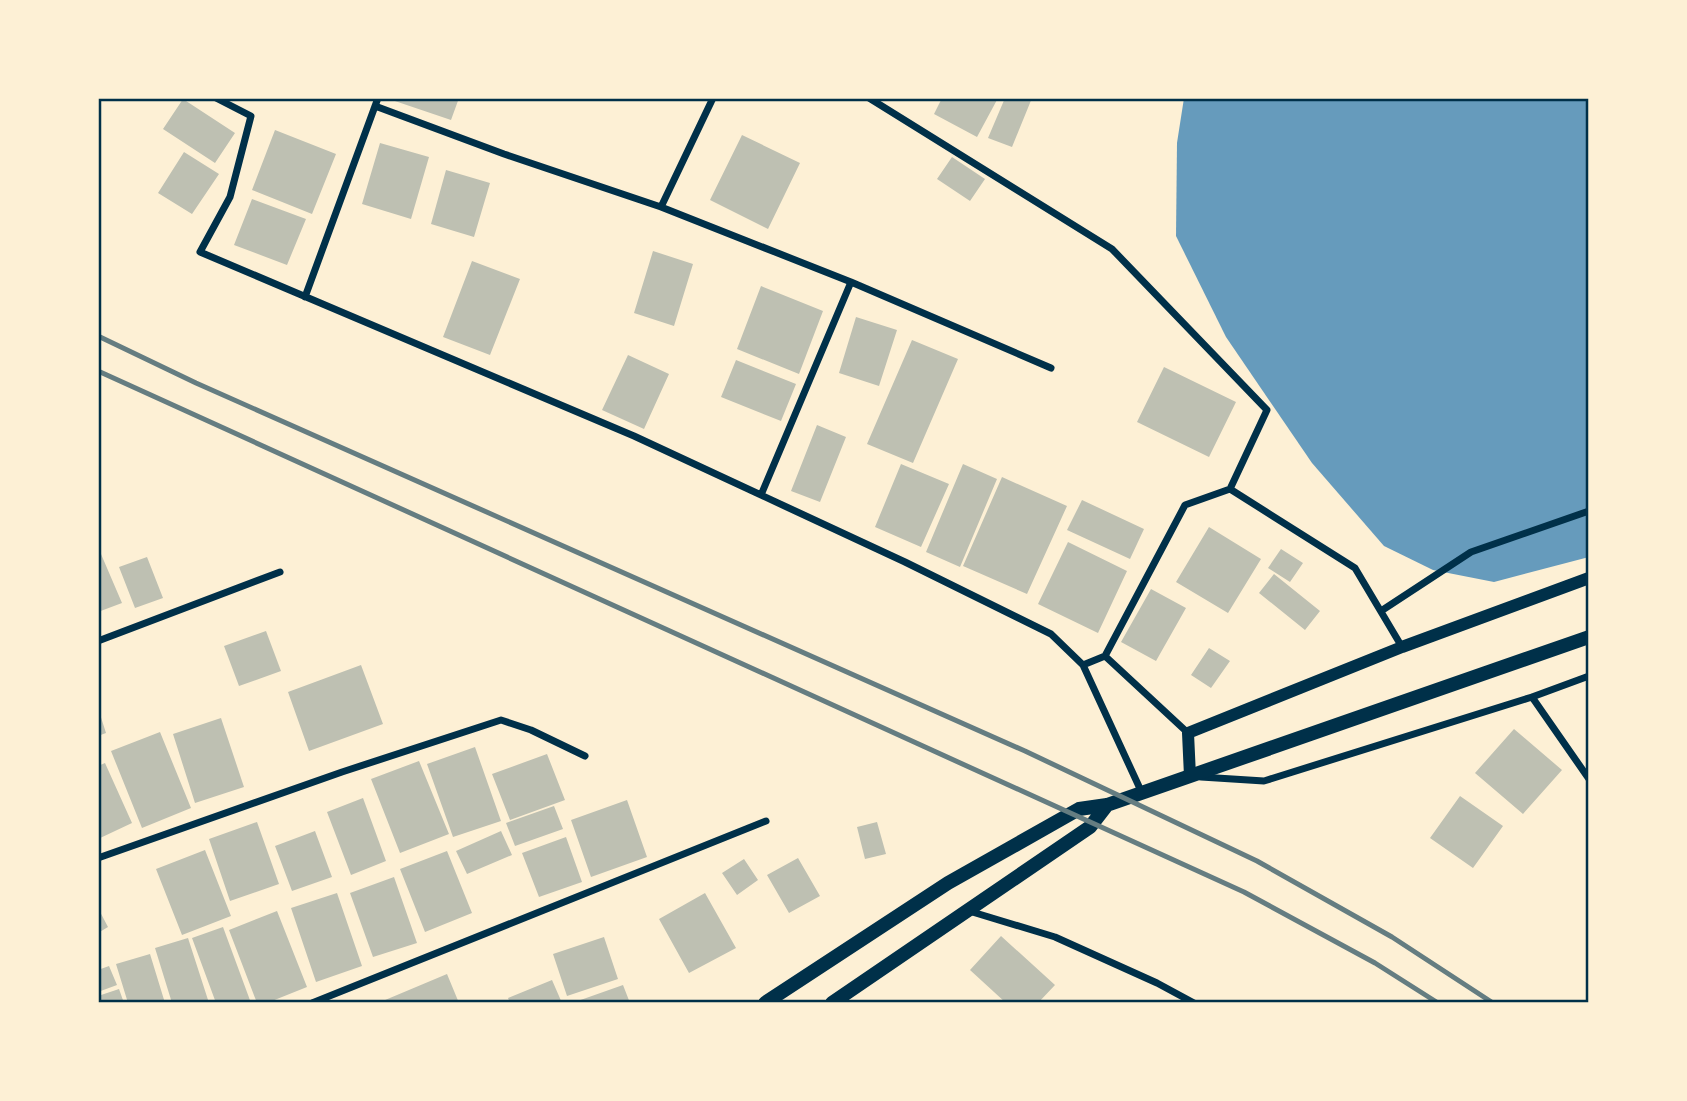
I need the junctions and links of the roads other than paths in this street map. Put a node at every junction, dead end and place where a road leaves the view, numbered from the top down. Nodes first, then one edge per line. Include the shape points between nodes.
1 (216, 98) edge
2 (713, 98) edge
3 (869, 98) edge
4 (376, 102) edge
5 (662, 207) junction
6 (851, 282) junction
7 (305, 297) junction
8 (1051, 368) dead end
9 (1230, 489) junction
10 (761, 495) junction
11 (1589, 511) edge
12 (280, 572) dead end
13 (1589, 578) edge
14 (1381, 611) junction
15 (1589, 637) edge
16 (98, 641) edge
17 (1402, 647) junction
18 (1105, 656) junction
19 (1083, 665) junction
20 (1589, 676) edge
21 (1532, 697) junction
22 (1188, 733) junction
23 (585, 755) dead end
24 (1190, 776) junction
25 (1589, 779) edge
26 (1142, 793) junction
27 (1107, 805) junction
28 (766, 821) dead end
29 (98, 858) edge
30 (967, 910) junction
31 (312, 1003) edge
32 (765, 1003) edge
33 (832, 1003) edge
34 (1194, 1003) edge

1 - 7 street via 251,116 230,197 200,251
2 - 5 street
3 - 9 street via 1112,249 1267,410
4 - 5 street via 504,154
4 - 7 street
5 - 6 street
6 - 8 street
6 - 10 street
7 - 10 street via 634,436
9 - 14 street via 1355,568
9 - 18 street via 1185,505
10 - 19 street via 1051,634
11 - 14 street via 1471,552
12 - 16 street
13 - 17 street
14 - 17 street
15 - 24 main road
17 - 22 street
18 - 19 street
18 - 22 street
19 - 26 street
20 - 21 street
21 - 24 street via 1264,781
21 - 25 street
22 - 24 street
23 - 29 street via 501,720
24 - 26 main road
26 - 27 main road
27 - 30 main road via 1090,827
27 - 32 main road via 1079,809 948,883
28 - 31 street
30 - 33 main road
30 - 34 street via 1055,937

